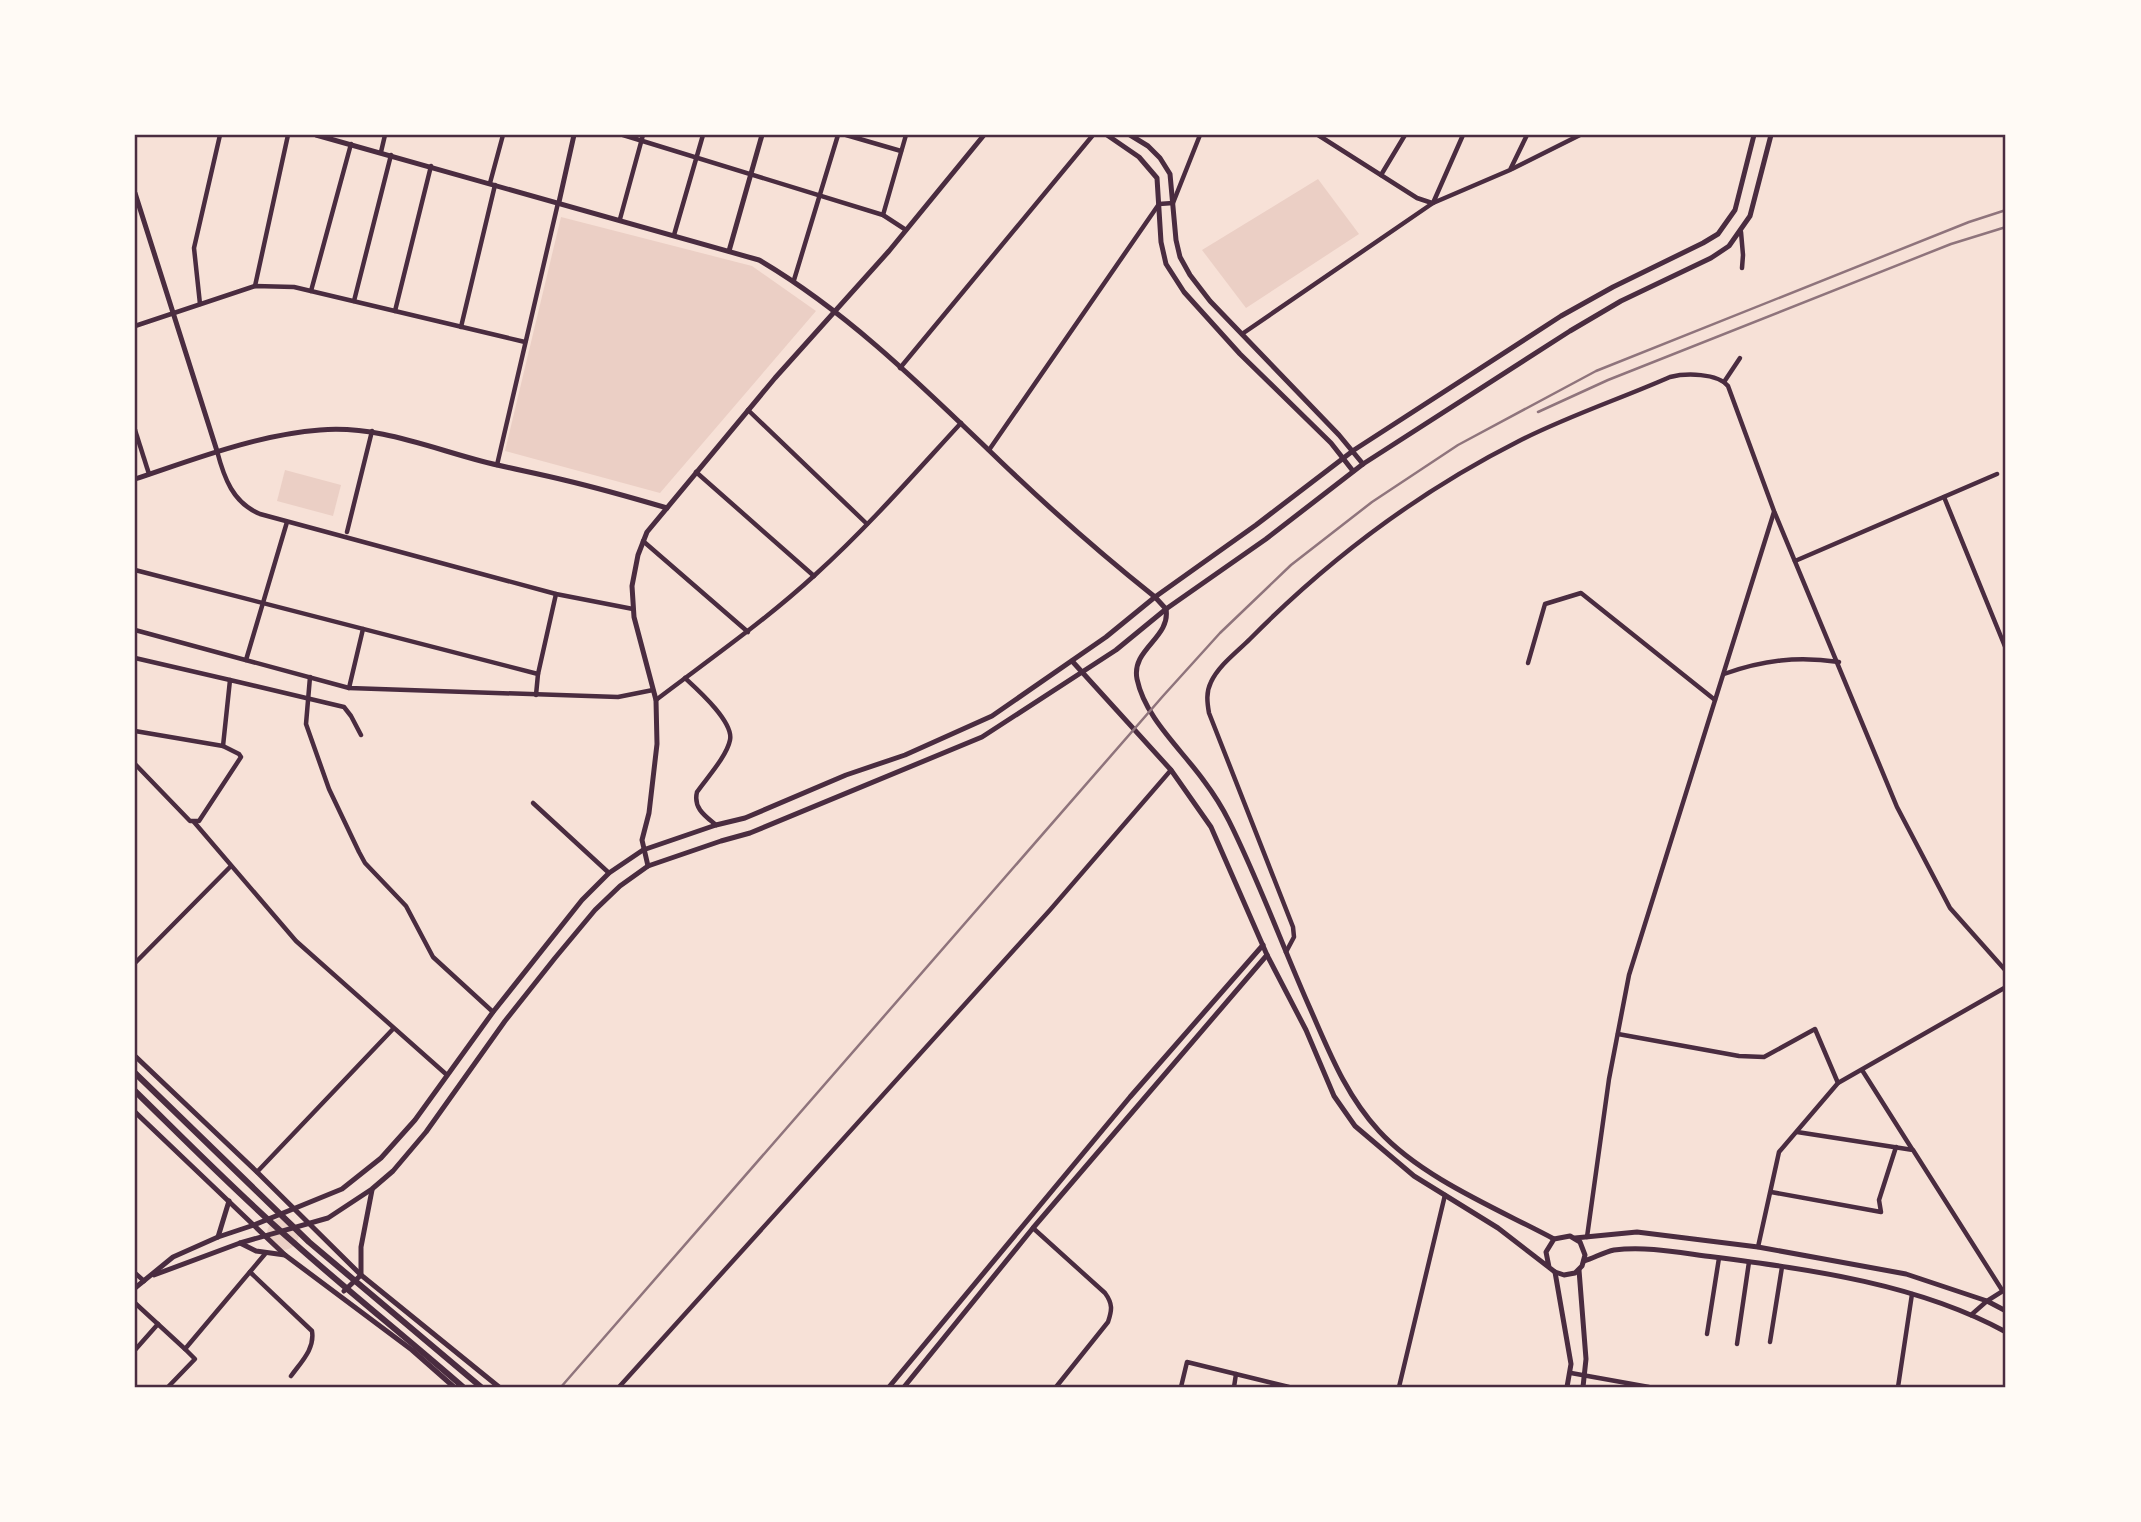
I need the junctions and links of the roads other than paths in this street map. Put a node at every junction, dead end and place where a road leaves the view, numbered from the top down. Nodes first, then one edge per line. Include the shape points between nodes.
1 (220, 135) edge
2 (288, 135) edge
3 (316, 135) edge
4 (347, 135) edge
5 (385, 135) edge
6 (503, 135) edge
7 (574, 135) edge
8 (623, 135) edge
9 (703, 135) edge
10 (762, 135) edge
11 (838, 135) edge
12 (846, 135) edge
13 (906, 135) edge
14 (984, 135) edge
15 (1093, 135) edge
16 (1107, 135) edge
17 (1130, 135) edge
18 (1200, 135) edge
19 (1318, 135) edge
20 (1405, 135) edge
21 (1463, 135) edge
22 (1527, 135) edge
23 (1580, 135) edge
24 (1754, 135) edge
25 (1771, 135) edge
26 (642, 138) edge
27 (348, 143) junction
28 (901, 151) junction
29 (381, 152) junction
30 (391, 155) junction
31 (697, 158) junction
32 (431, 166) junction
33 (1510, 170) junction
34 (1381, 175) junction
35 (750, 176) junction
36 (493, 183) junction
37 (135, 193) edge
38 (820, 196) junction
39 (559, 202) junction
40 (1433, 203) junction
41 (1159, 204) junction
42 (1173, 204) junction
43 (883, 215) junction
44 (620, 219) junction
45 (906, 230) junction
46 (1741, 232) junction
47 (674, 235) junction
48 (729, 251) junction
49 (1742, 268) dead end
50 (794, 281) junction
51 (255, 286) junction
52 (311, 291) junction
53 (354, 301) junction
54 (200, 304) junction
55 (395, 311) junction
56 (835, 311) junction
57 (173, 313) junction
58 (135, 326) edge
59 (461, 327) junction
60 (1241, 334) junction
61 (524, 342) junction
62 (1740, 358) dead end
63 (900, 368) junction
64 (1724, 382) junction
65 (748, 410) junction
66 (961, 423) junction
67 (135, 430) edge
68 (372, 431) junction
69 (989, 450) junction
70 (1353, 450) junction
71 (217, 452) junction
72 (1343, 458) junction
73 (1363, 464) junction
74 (497, 465) junction
75 (1353, 471) junction
76 (696, 472) junction
77 (149, 474) junction
78 (1997, 474) dead end
79 (135, 479) edge
80 (1944, 497) junction
81 (667, 508) junction
82 (1774, 511) junction
83 (287, 522) junction
84 (867, 524) junction
85 (347, 532) dead end
86 (643, 541) junction
87 (1795, 561) junction
88 (135, 570) edge
89 (814, 576) junction
90 (556, 594) junction
91 (1155, 597) junction
92 (262, 603) junction
93 (634, 609) junction
94 (1166, 610) junction
95 (363, 629) junction
96 (135, 630) edge
97 (748, 632) junction
98 (2006, 649) edge
99 (135, 658) edge
100 (246, 660) junction
101 (1072, 661) junction
102 (1839, 662) junction
103 (1528, 663) dead end
104 (1082, 673) junction
105 (538, 674) junction
106 (1723, 674) junction
107 (310, 677) junction
108 (685, 678) junction
109 (230, 680) junction
110 (349, 688) junction
111 (653, 690) junction
112 (536, 695) junction
113 (307, 698) junction
114 (656, 700) junction
115 (1715, 700) junction
116 (992, 716) junction
117 (999, 726) junction
118 (135, 731) edge
119 (360, 735) dead end
120 (223, 746) junction
121 (135, 764) edge
122 (1171, 770) junction
123 (533, 803) dead end
124 (194, 822) junction
125 (716, 825) junction
126 (643, 850) junction
127 (232, 866) junction
128 (648, 866) junction
129 (609, 873) junction
130 (1263, 945) junction
131 (1286, 952) junction
132 (1267, 955) junction
133 (135, 962) edge
134 (1292, 967) junction
135 (2006, 971) edge
136 (1276, 972) junction
137 (2006, 987) edge
138 (494, 1012) junction
139 (393, 1028) junction
140 (1618, 1034) junction
141 (135, 1056) edge
142 (1862, 1070) junction
143 (135, 1073) edge
144 (446, 1075) junction
145 (1838, 1083) junction
146 (135, 1091) edge
147 (135, 1112) edge
148 (1796, 1131) junction
149 (1896, 1147) junction
150 (1913, 1150) junction
151 (257, 1172) junction
152 (372, 1189) junction
153 (1771, 1192) junction
154 (1445, 1195) junction
155 (229, 1201) junction
156 (293, 1208) junction
157 (254, 1225) junction
158 (310, 1225) junction
159 (1032, 1228) junction
160 (266, 1236) junction
161 (218, 1237) junction
162 (1587, 1237) junction
163 (1575, 1238) junction
164 (1554, 1239) junction
165 (240, 1243) junction
166 (1758, 1247) junction
167 (265, 1254) junction
168 (285, 1255) junction
169 (1719, 1258) junction
170 (1584, 1261) junction
171 (1749, 1262) junction
172 (1782, 1267) junction
173 (1552, 1270) junction
174 (1579, 1270) junction
175 (250, 1272) junction
176 (135, 1273) edge
177 (361, 1275) junction
178 (150, 1276) junction
179 (144, 1281) junction
180 (135, 1288) edge
181 (2004, 1290) edge
182 (1912, 1293) junction
183 (339, 1294) junction
184 (1987, 1301) junction
185 (135, 1303) edge
186 (2006, 1311) edge
187 (1972, 1315) junction
188 (158, 1324) junction
189 (2006, 1332) edge
190 (1707, 1334) dead end
191 (1770, 1342) dead end
192 (1737, 1344) dead end
193 (185, 1349) junction
194 (135, 1350) edge
195 (1570, 1373) junction
196 (1237, 1374) junction
197 (291, 1376) dead end
198 (1585, 1376) junction
199 (168, 1387) edge
200 (454, 1387) edge
201 (463, 1387) edge
202 (481, 1387) edge
203 (499, 1387) edge
204 (619, 1387) edge
205 (889, 1387) edge
206 (904, 1387) edge
207 (1056, 1387) edge
208 (1181, 1387) edge
209 (1234, 1387) edge
210 (1289, 1387) edge
211 (1399, 1387) edge
212 (1567, 1387) edge
213 (1583, 1387) edge
214 (1649, 1387) edge
215 (1898, 1387) edge

1 - 54 street via 194,248
2 - 51 street
3 - 27 street
4 - 27 street
5 - 29 street
6 - 36 street
7 - 39 street
8 - 26 street
9 - 31 street
10 - 35 street
11 - 38 street
12 - 28 street
13 - 28 street
14 - 45 street
15 - 63 street
16 - 41 street via 1150,167 1157,178
17 - 42 street via 1166,166
18 - 42 street
19 - 34 street
20 - 34 street
21 - 40 street
22 - 33 street
23 - 33 street
24 - 70 street via 1735,210 1718,233 1561,316
25 - 46 street via 1750,216
26 - 31 street
26 - 44 street
27 - 29 street
27 - 52 street
28 - 43 street
29 - 30 street
30 - 32 street
30 - 53 street
31 - 35 street
31 - 47 street
32 - 36 street
32 - 55 street
33 - 40 street
34 - 40 street
35 - 38 street
35 - 48 street
36 - 39 street
36 - 59 street
37 - 57 street
38 - 43 street
38 - 50 street
39 - 44 street
39 - 61 street
40 - 60 street
41 - 42 street
41 - 69 street
41 - 72 street via 1166,264 1184,292
42 - 60 street via 1176,240 1189,275
43 - 45 street
44 - 47 street
45 - 56 street
46 - 49 street
46 - 73 street via 1711,258 1570,331
47 - 48 street
48 - 50 street via 759,260
50 - 56 street
51 - 52 street
51 - 54 street
52 - 53 street
53 - 55 street
54 - 57 street
55 - 59 street
56 - 63 street
56 - 65 street
57 - 58 street
57 - 71 street
59 - 61 street
60 - 70 street
61 - 74 street
62 - 64 street
63 - 66 street
64 - 82 street
64 - 131 street via 1670,377 1549,426 1483,460 1345,554 1213,677 1207,692 1209,713 1293,928
65 - 76 street
65 - 84 street
66 - 69 street
66 - 84 street
67 - 77 street
68 - 71 street via 319,430 255,440
68 - 74 street
68 - 85 street
69 - 91 street
70 - 72 street
70 - 73 street
71 - 77 street
71 - 83 street via 236,497 249,509
72 - 75 street
72 - 91 street
73 - 75 street
74 - 81 street
75 - 94 street
76 - 81 street
76 - 89 street
77 - 79 street
78 - 80 street
80 - 87 street
80 - 98 street
81 - 86 street
82 - 87 street
82 - 106 street
83 - 90 street
83 - 92 street
84 - 89 street
86 - 93 street via 632,586
86 - 97 street
87 - 102 street
88 - 92 street
89 - 97 street
90 - 93 street
90 - 105 street
91 - 94 street
91 - 101 street
92 - 95 street
92 - 100 street
93 - 111 street
94 - 104 street
94 - 131 street via 1166,625 1138,665 1141,694 1228,821
95 - 105 street
95 - 110 street
96 - 100 street
97 - 108 street
99 - 109 street
100 - 107 street
101 - 104 street
101 - 116 street
102 - 106 street via 1795,659 1757,663
102 - 135 street via 1897,807 1950,908
103 - 115 street via 1545,604 1581,593
104 - 117 street
104 - 122 street
105 - 112 street
106 - 115 street
107 - 110 street
107 - 113 street
108 - 114 street
108 - 125 street via 723,718 730,734 727,748 695,799 700,812
109 - 113 street
109 - 120 street
110 - 112 street
111 - 112 street via 618,697
111 - 114 street
113 - 119 street via 344,707
113 - 138 street via 306,723 329,789 365,863 407,906 433,957
114 - 126 street via 657,744
115 - 140 street via 1629,975
116 - 117 street
116 - 125 street via 905,755 745,818
117 - 128 street via 750,834
118 - 120 street
120 - 124 street via 241,757 202,818
121 - 124 street
122 - 130 street via 1211,827
122 - 204 street
123 - 129 street
124 - 127 street
125 - 126 street
126 - 128 street
126 - 129 street
127 - 133 street
127 - 139 street via 296,941
128 - 152 street via 594,911 505,1021 426,1132
129 - 138 street via 582,900
130 - 132 street
130 - 205 street
131 - 134 street
132 - 136 street
132 - 159 street
134 - 136 street
134 - 164 street via 1345,1086 1379,1131 1450,1184
136 - 154 street via 1343,1111 1414,1176
137 - 142 street
138 - 144 street
139 - 144 street
139 - 151 street
140 - 145 street via 1764,1057 1815,1029
140 - 162 street
141 - 151 street
142 - 145 street
142 - 150 street
143 - 202 main road via 309,1242
144 - 156 street via 381,1158 342,1189
145 - 148 street
146 - 201 main road via 254,1208
147 - 155 street
148 - 149 street
148 - 153 street via 1779,1152
149 - 150 street
149 - 153 street via 1878,1200 1881,1212
150 - 181 street
151 - 156 street
152 - 158 street
152 - 177 street via 361,1247
153 - 166 street
154 - 173 street via 1499,1228
154 - 211 street
155 - 157 street
155 - 161 street
156 - 157 street
156 - 158 street
157 - 160 street
157 - 161 street
158 - 160 street
158 - 177 street
159 - 206 street
159 - 207 street via 1105,1293 1112,1310 1108,1322
160 - 165 street
160 - 168 street
161 - 178 street via 173,1257
162 - 163 street
162 - 166 street via 1637,1232
163 - 164 street
163 - 170 street via 1584,1248
164 - 173 street via 1546,1252
165 - 167 street
165 - 178 street
166 - 184 street via 1906,1274
167 - 168 street
167 - 175 street
168 - 183 street
169 - 170 street via 1644,1249 1611,1251
169 - 171 street
169 - 190 street
170 - 174 street
171 - 172 street
171 - 192 street
172 - 182 street
172 - 191 street
173 - 174 street via 1570,1275
173 - 195 street
174 - 198 street
175 - 193 street
175 - 197 street via 312,1331 310,1348
176 - 179 street
177 - 183 street
177 - 203 street
178 - 179 street
179 - 180 street
181 - 184 street
182 - 187 street
182 - 215 street
183 - 200 street
184 - 186 street
184 - 187 street
185 - 188 street
187 - 189 street
188 - 193 street
188 - 194 street
193 - 199 street via 195,1359
195 - 198 street
195 - 212 street
196 - 208 street via 1187,1362
196 - 209 street
196 - 210 street
198 - 213 street
198 - 214 street

